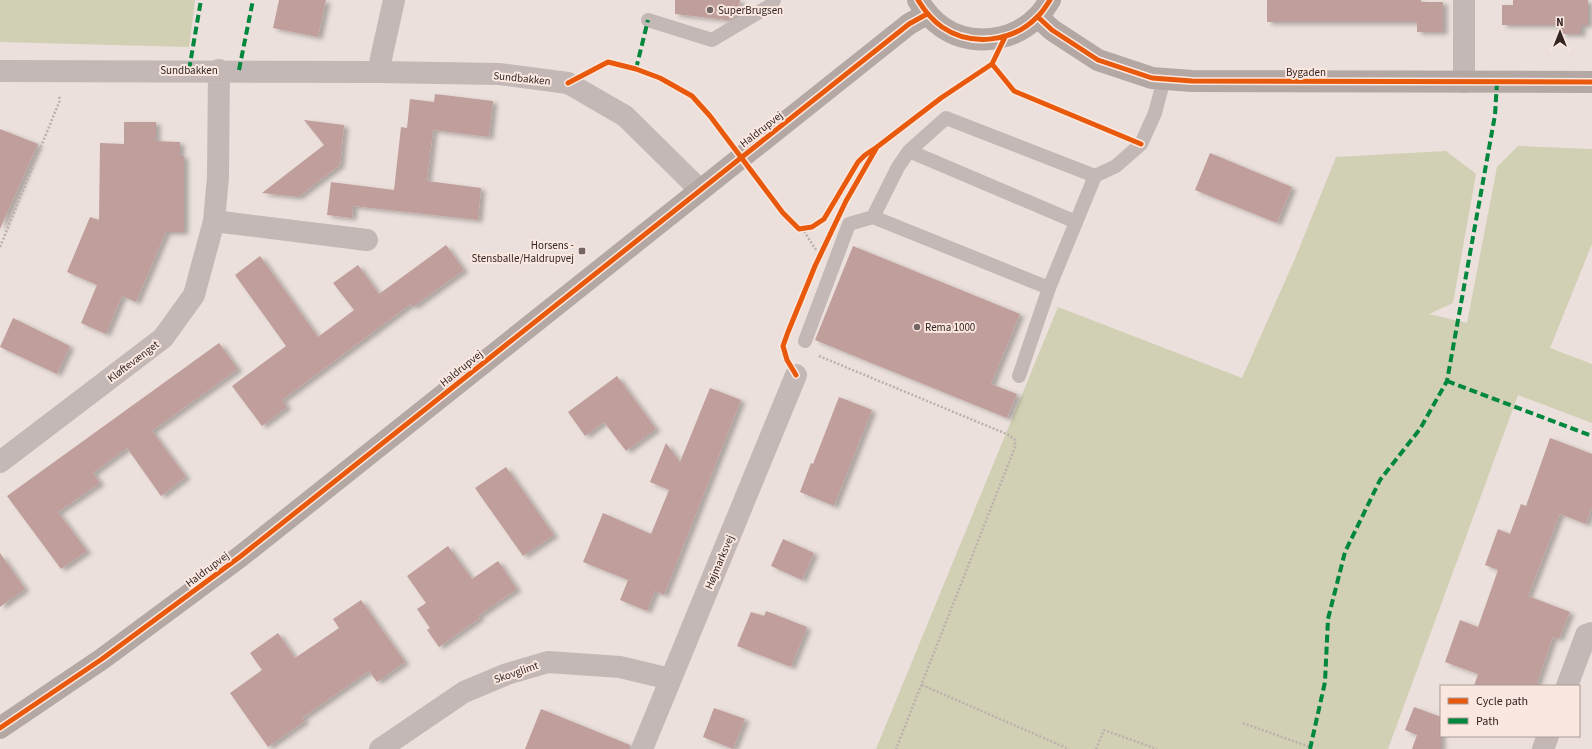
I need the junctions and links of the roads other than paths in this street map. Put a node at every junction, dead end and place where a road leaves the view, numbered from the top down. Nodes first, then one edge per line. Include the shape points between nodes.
1 (394, 0) edge
2 (774, 0) edge
3 (1464, 0) edge
4 (922, 7) edge
5 (1044, 9) edge
6 (648, 20) dead end
7 (219, 70) junction
8 (0, 71) edge
9 (378, 72) junction
10 (1164, 79) junction
11 (1464, 82) junction
12 (1592, 82) edge
13 (909, 150) junction
14 (1094, 176) junction
15 (700, 190) junction
16 (874, 218) junction
17 (214, 221) junction
18 (1076, 222) junction
19 (367, 240) dead end
20 (1049, 288) junction
21 (806, 341) dead end
22 (796, 375) dead end
23 (1020, 376) dead end
24 (0, 462) edge
25 (1592, 633) edge
26 (670, 679) junction
27 (1567, 685) edge
28 (0, 728) edge
29 (1548, 737) edge
30 (380, 749) edge
31 (642, 749) edge
32 (1544, 749) edge

1 - 9 street
2 - 6 lane via 771,5 712,40
3 - 11 street
4 - 5 main road via 942,27 954,34 982,40 1010,35 1020,30
4 - 15 main road, Haldrupvej via 909,24
5 - 10 main road, Bygaden via 1052,30 1098,60 1152,78
7 - 8 street, Sundbakken
7 - 9 street, Sundbakken
7 - 17 street, Kløftevænget via 218,177
9 - 15 street, Sundbakken via 499,74 568,83 625,116
10 - 11 main road, Bygaden
10 - 14 lane via 1156,113 1141,144 1116,166
11 - 12 main road, Bygaden
13 - 14 lane via 946,118
13 - 16 lane via 898,167
13 - 18 lane
14 - 18 lane
15 - 28 main road, Haldrupvej via 241,556 102,659
16 - 20 lane
16 - 21 lane via 849,224
17 - 19 street
17 - 24 street, Kløftevænget via 194,295 163,338
18 - 20 lane
20 - 23 lane
22 - 26 street, Højmarksvej
25 - 27 street via 1586,635
26 - 30 street, Skovglimt via 620,667 548,662 507,674 464,692
26 - 31 street, Højmarksvej
29 - 32 street

